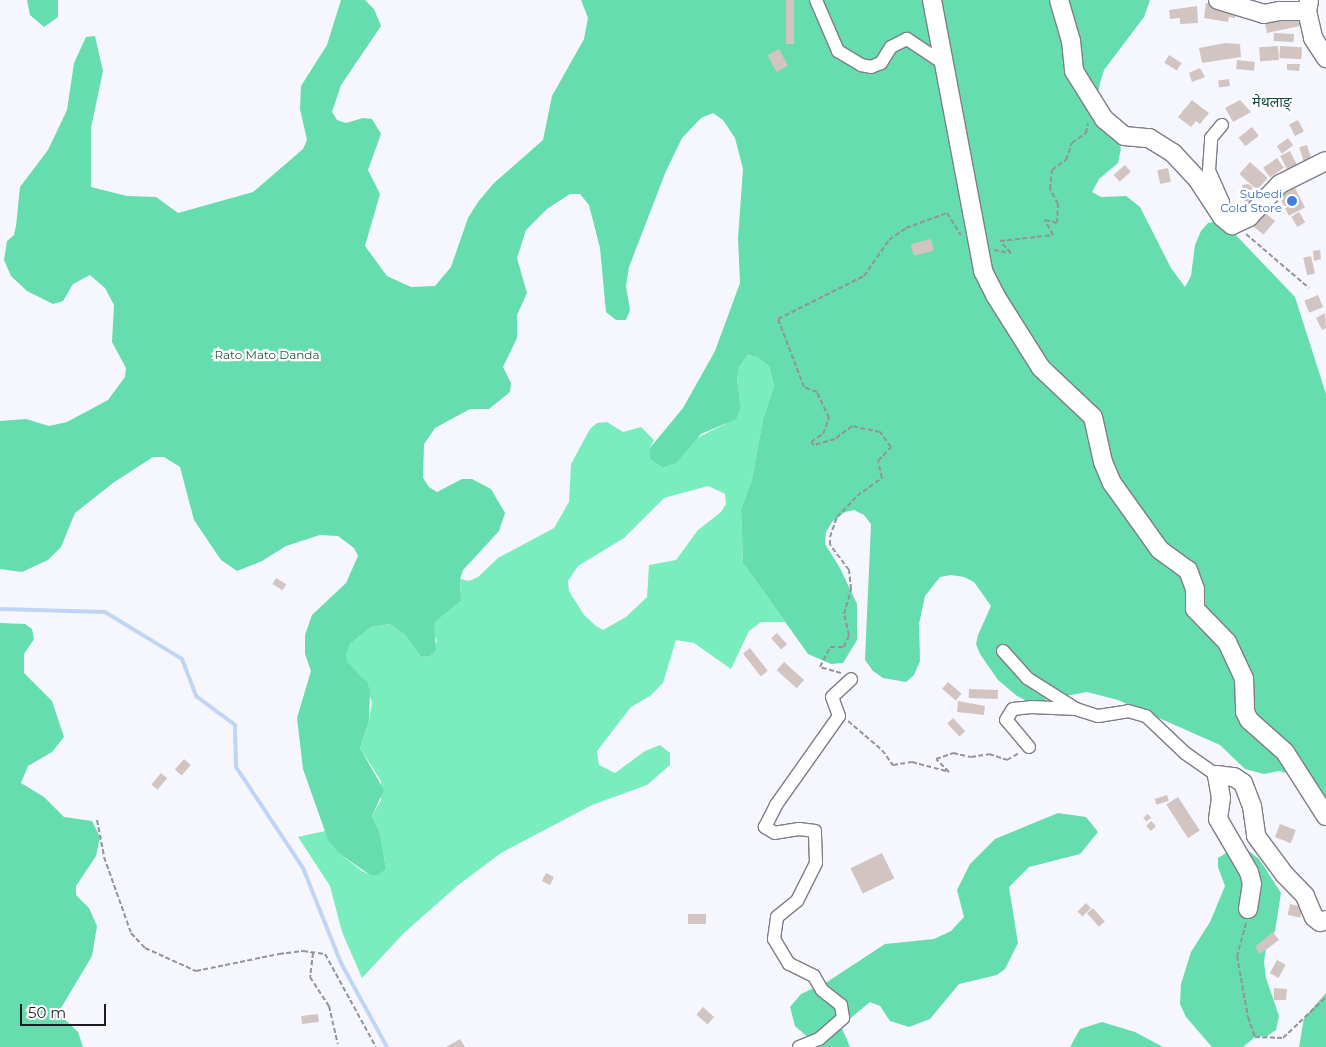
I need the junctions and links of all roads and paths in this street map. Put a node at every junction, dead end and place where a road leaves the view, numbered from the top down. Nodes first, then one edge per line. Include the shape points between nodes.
1 (816, 0) edge
2 (932, 0) edge
3 (1059, 0) edge
4 (1218, 0) edge
5 (1308, 6) edge
6 (1326, 51) edge
7 (1326, 58) edge
8 (943, 62) junction
9 (1090, 116) dead end
10 (1222, 124) dead end
11 (1326, 161) edge
12 (1227, 221) junction
13 (972, 245) junction
14 (1309, 288) dead end
15 (1003, 651) dead end
16 (851, 679) joint
17 (1076, 709) junction
18 (840, 716) junction
19 (1029, 747) joint
20 (1217, 775) junction
21 (1326, 816) edge
22 (97, 820) dead end
23 (1248, 909) joint
24 (1326, 920) edge
25 (313, 952) junction
26 (1326, 997) edge
27 (338, 1044) dead end
28 (376, 1047) edge
29 (799, 1047) edge

1 - 8 street via 838,51 861,65 871,67 881,63 892,47 907,39
2 - 8 street
3 - 12 street via 1071,41 1074,71 1104,119 1124,136 1150,138 1173,153 1198,180
4 - 5 street via 1264,14
5 - 7 street via 1313,38
6 - 7 street
8 - 13 street
9 - 13 path via 1086,133 1072,143 1066,160 1052,170 1050,189 1058,204 1057,223 1045,220 1054,235 1000,241 1011,254
10 - 12 street via 1211,138 1209,170 1223,202
11 - 12 street via 1280,184 1249,217
12 - 14 path
13 - 16 path via 946,213 906,228 889,240 864,276 778,319 804,387 816,392 829,418 823,434 811,442 814,446 835,439 852,426 880,432 891,448 878,461 882,478 857,496 837,517 830,537 830,545 849,570 851,589 844,614 848,635 844,647 830,647 820,668 830,668
13 - 21 street via 1016,333 1041,368 1096,422 1103,462 1132,514 1160,550 1188,570 1195,589 1196,609 1227,642 1244,678 1245,712 1249,720 1285,752
15 - 17 street via 1026,678
16 - 18 street via 832,697
17 - 19 street via 1032,706 1013,709 1006,720
17 - 20 street via 1098,716 1128,712 1146,716 1185,753
18 - 19 path via 856,725 893,765 912,762 949,772 936,760 953,753 971,757 989,754 1007,760
18 - 29 street via 776,805 765,827 775,833 799,829 814,831 816,863 798,901 777,917 774,939 789,964 814,976 822,990 841,1005 843,1018 820,1039
20 - 23 street via 1221,798 1218,819 1249,872 1252,884
20 - 24 street via 1234,777 1242,783 1252,806 1256,836 1284,875 1306,896 1314,917 1320,922
22 - 25 path via 104,858 128,925 145,948 196,971 279,954
23 - 26 path via 1237,956 1244,1002 1255,1038 1283,1038
25 - 27 path via 310,977 329,1006
25 - 28 path via 324,954 330,960

